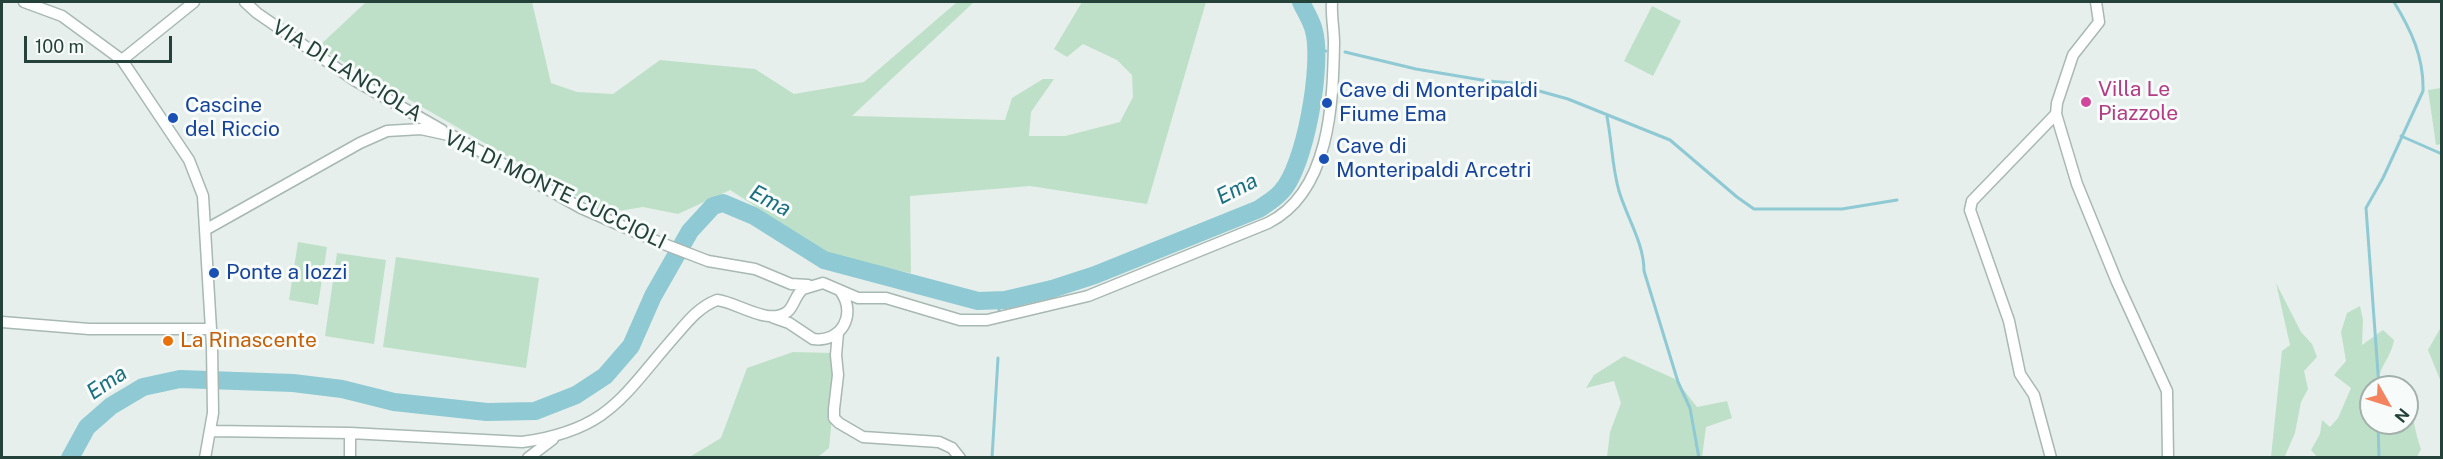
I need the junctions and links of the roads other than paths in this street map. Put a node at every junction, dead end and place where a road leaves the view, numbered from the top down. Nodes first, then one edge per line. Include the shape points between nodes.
1 (24, 2) edge
2 (194, 2) edge
3 (245, 2) edge
4 (1332, 2) edge
5 (2096, 2) edge
6 (122, 60) junction
7 (2056, 114) junction
8 (453, 136) junction
9 (205, 230) junction
10 (780, 280) junction
11 (808, 285) junction
12 (840, 292) junction
13 (867, 298) junction
14 (792, 306) junction
15 (848, 308) junction
16 (763, 315) junction
17 (2, 322) edge
18 (211, 329) junction
19 (798, 331) junction
20 (838, 333) junction
21 (823, 340) junction
22 (836, 355) junction
23 (212, 430) junction
24 (350, 433) junction
25 (558, 436) junction
26 (205, 458) edge
27 (351, 458) edge
28 (528, 458) edge
29 (960, 458) edge
30 (2051, 458) edge
31 (2168, 458) edge

1 - 6 street via 62,16
2 - 6 street
3 - 8 street, VIA DI LANCIOLA via 354,80
4 - 13 street via 1329,122 1312,176 1297,201 1279,218 1088,296 1018,314 960,320 886,298
5 - 7 street via 2099,22 2073,55
6 - 9 street via 189,160 203,196
7 - 30 street via 1972,201 1970,210 2009,321 2020,374 2034,395
7 - 31 street via 2077,184 2167,391
8 - 9 street, VIA DI MONTE CUCCIOLI via 421,129 387,131
8 - 10 street, VIA DI MONTE CUCCIOLI via 581,208 656,242 708,261 755,269
9 - 18 street
10 - 11 street, VIA DI MONTE CUCCIOLI
10 - 14 street via 791,294
11 - 12 street via 823,283
11 - 14 street
12 - 13 street
12 - 15 street
13 - 15 street
14 - 16 street via 779,316
14 - 19 street via 791,315
15 - 20 street
16 - 19 street via 789,323
16 - 25 street via 726,301 709,303 696,312 634,387 605,414
17 - 18 street via 89,329
18 - 23 street
19 - 21 street via 808,338
20 - 21 street
20 - 22 street
21 - 22 street
22 - 29 street via 834,417 839,423 863,437 939,442 952,448
23 - 24 street
23 - 26 street
24 - 25 street via 522,442
24 - 27 street
25 - 28 street

